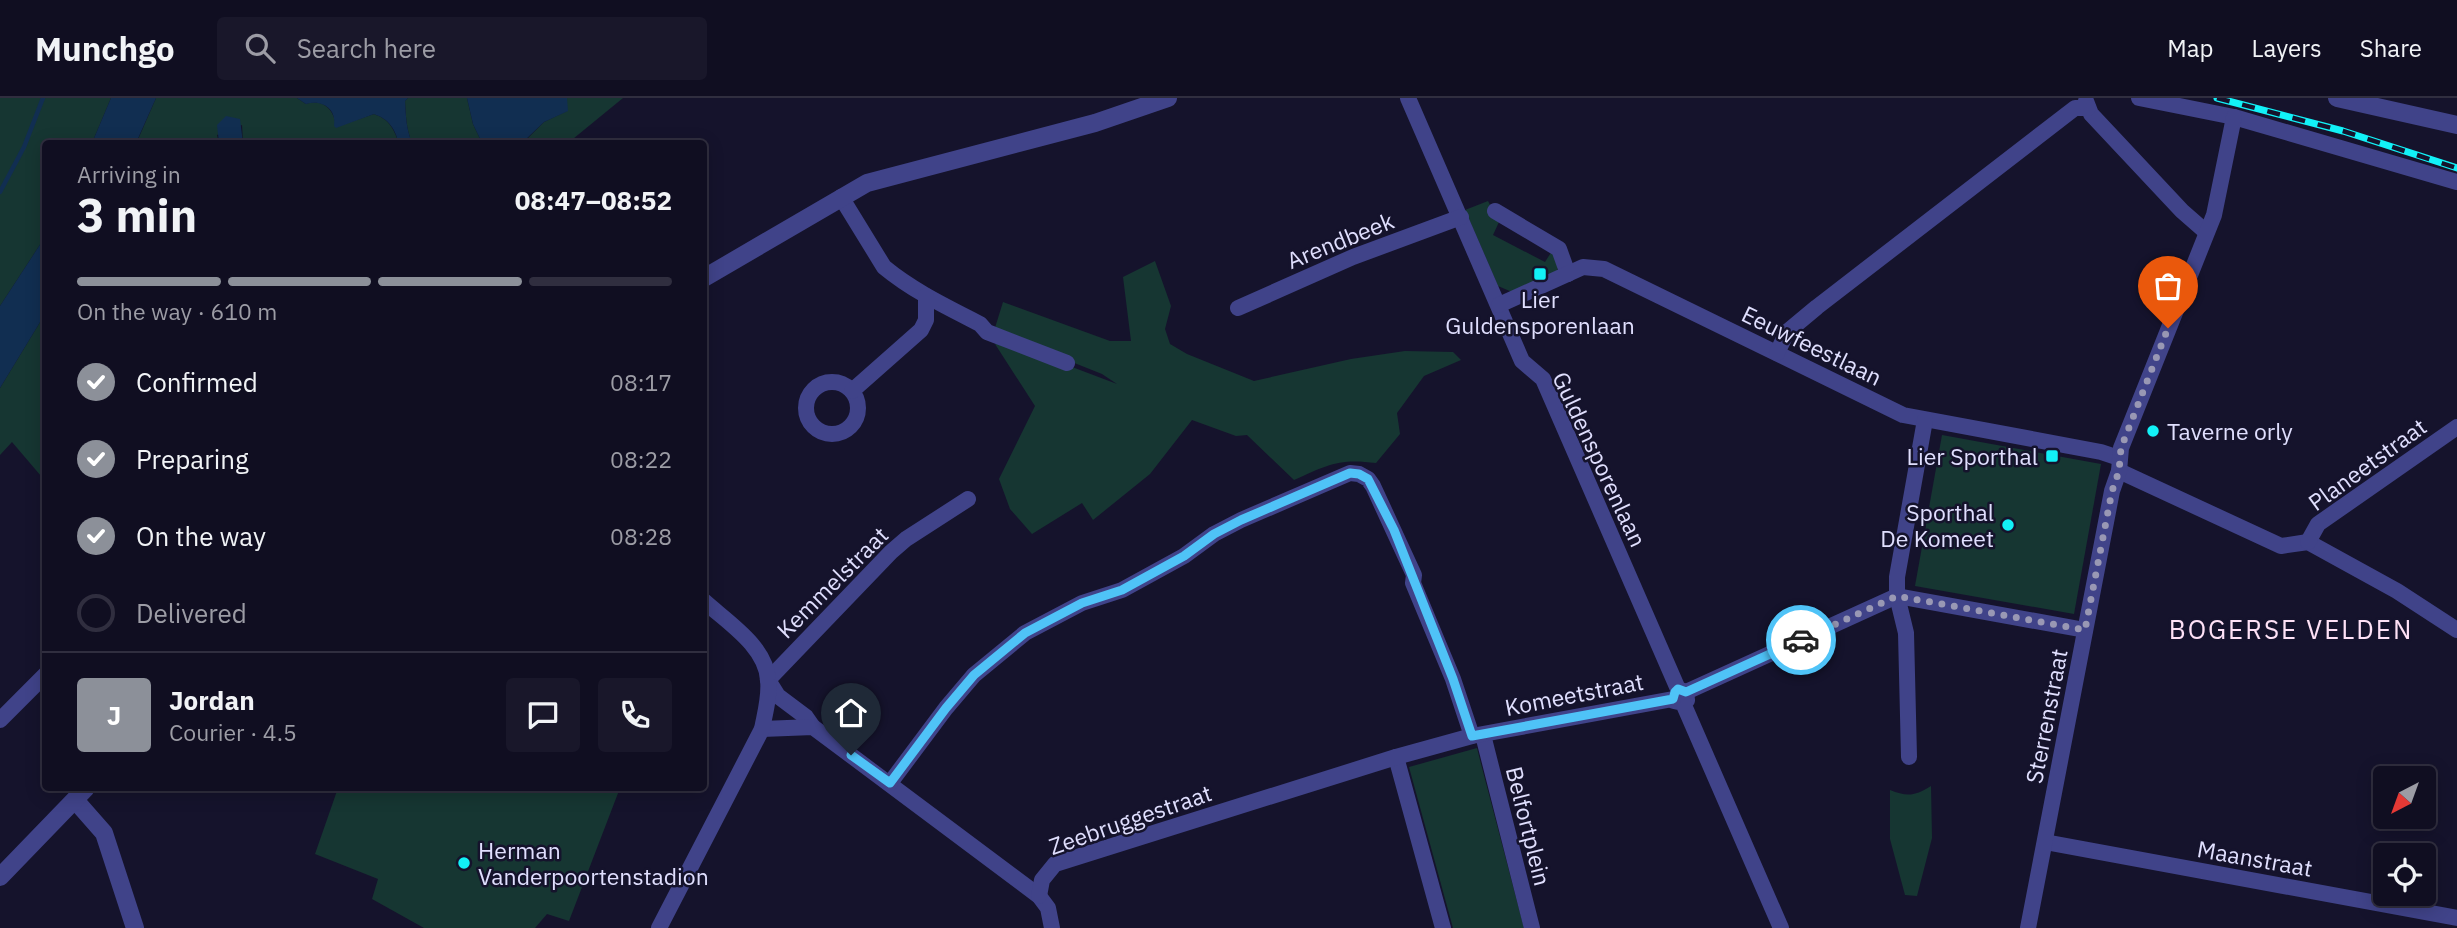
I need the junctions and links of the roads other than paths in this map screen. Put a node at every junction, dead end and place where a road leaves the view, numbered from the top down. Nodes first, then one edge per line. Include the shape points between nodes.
1 (1168, 98) edge
2 (1408, 98) edge
3 (2139, 98) edge
4 (2337, 98) edge
5 (2087, 103) edge
6 (2234, 117) junction
7 (2457, 125) edge
8 (2457, 181) edge
9 (841, 197) junction
10 (1494, 211) dead end
11 (1461, 217) junction
12 (2206, 232) junction
13 (1567, 274) junction
14 (707, 276) edge
15 (926, 296) junction
16 (1499, 306) junction
17 (1238, 308) dead end
18 (1777, 353) junction
19 (1067, 363) dead end
20 (852, 391) dead end
21 (1925, 420) junction
22 (2457, 427) edge
23 (2119, 465) junction
24 (968, 499) dead end
25 (2308, 542) junction
26 (1897, 596) junction
27 (707, 604) edge
28 (2085, 630) junction
29 (2457, 630) edge
30 (42, 678) edge
31 (768, 680) junction
32 (1680, 696) junction
33 (0, 720) edge
34 (813, 727) junction
35 (762, 729) junction
36 (1478, 735) junction
37 (1396, 757) junction
38 (1909, 757) dead end
39 (890, 783) junction
40 (81, 794) edge
41 (2045, 842) junction
42 (0, 877) edge
43 (1039, 896) junction
44 (2457, 919) edge
45 (135, 928) edge
46 (659, 928) edge
47 (1052, 928) edge
48 (1443, 928) edge
49 (1532, 928) edge
50 (1781, 928) edge
51 (2028, 928) edge

1 - 9 street via 1095,123 867,183
2 - 11 street, Guldensporenlaan
3 - 6 street
4 - 7 street
5 - 12 street via 2091,114
5 - 18 street via 1853,278 1787,332
6 - 8 street
6 - 12 street, Sterrenstraat via 2214,215
9 - 14 street
9 - 15 street via 884,267
10 - 13 street via 1559,249
11 - 16 street, Guldensporenlaan
11 - 17 street, Arendbeek via 1353,257
12 - 23 street, Sterrenstraat via 2121,448
13 - 16 street, Eeuwfeestlaan
13 - 18 street, Eeuwfeestlaan via 1583,267 1604,269
15 - 19 street via 987,332
15 - 20 street via 926,320 920,330
16 - 32 street, Guldensporenlaan via 1522,361 1543,379
18 - 21 street, Eeuwfeestlaan via 1903,415
21 - 23 street, Eeuwfeestlaan via 2101,452
21 - 26 street
22 - 25 street, Planeetstraat via 2318,524
23 - 25 street, Eeuwfeestlaan via 2281,546
23 - 28 street, Sterrenstraat
24 - 31 street, Kemmelstraat via 891,552
25 - 29 street
26 - 28 street
26 - 32 street, Komeetstraat
26 - 38 street via 1906,633
27 - 31 street via 751,644 765,663
28 - 41 street, Sterrenstraat
30 - 33 street
31 - 34 street via 778,696
31 - 35 street
32 - 36 street, Komeetstraat
32 - 50 street, Guldensporenlaan
34 - 35 street
34 - 39 street
35 - 46 street
36 - 37 street, Zeebruggestraat
36 - 39 street, Belfortplein via 1394,530 1368,479 1350,473 1241,520 1122,590 1082,603 1025,633 974,675
36 - 49 street, Belfortplein
37 - 43 street, Zeebruggestraat via 1055,864 1042,880
37 - 48 street
39 - 43 street
40 - 42 street
40 - 45 street via 104,832
41 - 44 street, Maanstraat
41 - 51 street, Sterrenstraat
43 - 47 street via 1048,908

